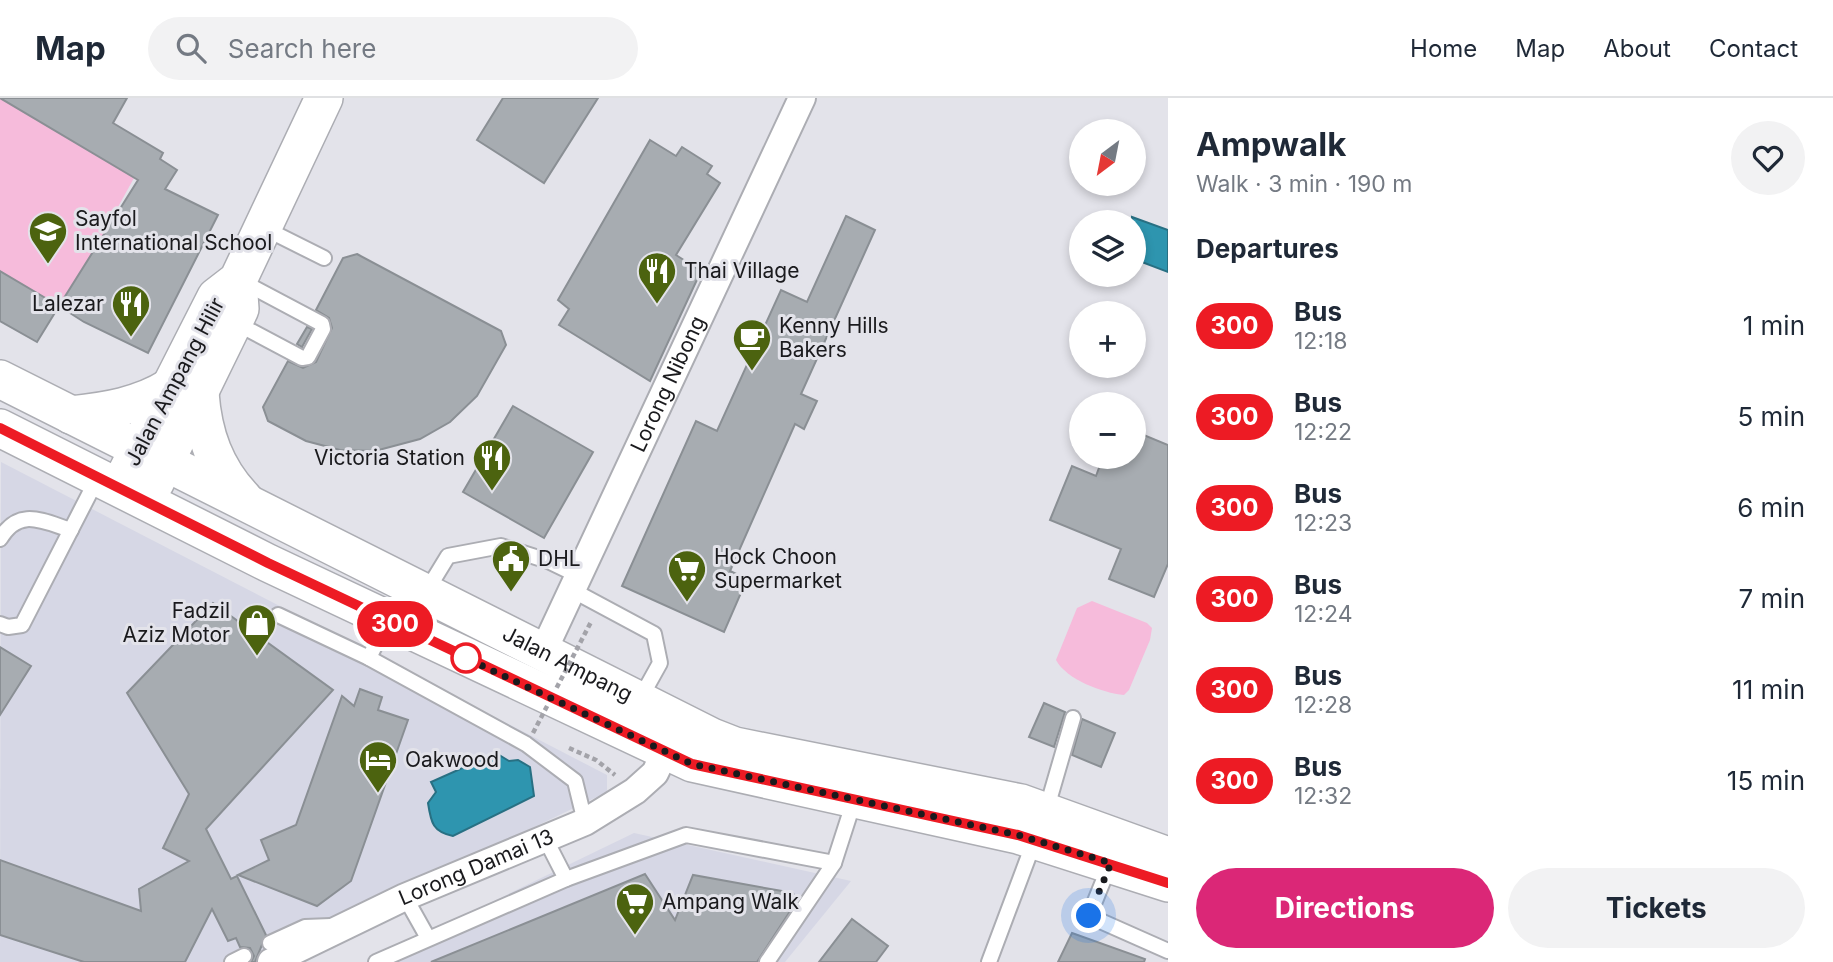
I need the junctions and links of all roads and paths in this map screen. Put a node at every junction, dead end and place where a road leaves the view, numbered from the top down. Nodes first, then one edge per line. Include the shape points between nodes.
1 (324, 98) edge
2 (798, 106) edge
3 (263, 228) junction
4 (324, 258) dead end
5 (238, 280) junction
6 (222, 316) junction
7 (0, 379) edge
8 (185, 390) junction
9 (71, 415) junction
10 (0, 428) edge
11 (151, 456) junction
12 (121, 489) junction
13 (252, 507) junction
14 (71, 530) junction
15 (0, 539) edge
16 (576, 583) junction
17 (425, 595) junction
18 (278, 615) dead end
19 (387, 620) junction
20 (591, 622) dead end
21 (0, 624) edge
22 (542, 654) junction
23 (369, 658) junction
24 (639, 703) junction
25 (1073, 718) dead end
26 (533, 733) dead end
27 (665, 752) junction
28 (855, 799) junction
29 (585, 822) junction
30 (1040, 826) junction
31 (546, 840) junction
32 (1168, 856) edge
33 (834, 863) junction
34 (1111, 863) junction
35 (566, 879) junction
36 (1168, 883) edge
37 (405, 897) junction
38 (428, 938) junction
39 (1168, 951) edge
40 (279, 956) edge
41 (376, 962) edge
42 (767, 962) edge
43 (989, 962) edge

1 - 3 main road, Jalan Ampang Hilir
2 - 16 street, Lorong Nibong
3 - 4 lane
3 - 5 main road, Jalan Ampang Hilir
5 - 6 main road, Jalan Ampang Hilir via 240,309
5 - 6 lane via 322,324 323,329 308,357 302,358
6 - 8 main road, Jalan Ampang Hilir
7 - 9 main road, Jalan Ampang
8 - 9 main road
8 - 11 main road, Jalan Ampang Hilir
8 - 13 main road via 220,470
9 - 11 main road, Jalan Ampang
10 - 12 main road, Jalan Ampang
11 - 12 main road, Jalan Ampang Hilir
11 - 13 main road, Jalan Ampang
12 - 14 lane
12 - 19 main road, Jalan Ampang
13 - 17 main road, Jalan Ampang
14 - 15 lane via 30,517 8,526
14 - 21 lane via 22,625
16 - 17 lane via 548,561 501,546 447,556
16 - 22 street, Lorong Nibong
16 - 24 lane via 653,634 660,663
17 - 22 main road, Jalan Ampang
18 - 23 lane
19 - 23 lane
19 - 27 main road, Jalan Ampang
20 - 26 path, bridge
22 - 24 main road, Jalan Ampang
23 - 29 lane via 526,744 575,781
24 - 30 main road, Jalan Ampang via 735,746 1021,803
25 - 30 lane
27 - 28 main road, Jalan Ampang via 709,768
27 - 29 street, Lorong Damai 13 via 655,773 635,791
28 - 30 main road, Jalan Ampang
28 - 33 lane
29 - 31 street, Lorong Damai 13
30 - 32 main road, Jalan Ampang
30 - 34 main road, Jalan Ampang
30 - 43 lane
31 - 35 lane
31 - 37 street, Lorong Damai 13
33 - 35 lane via 686,835
33 - 42 lane
34 - 36 main road, Jalan Ampang
34 - 39 lane via 1089,916
35 - 38 lane
37 - 38 lane
37 - 40 street, Lorong Damai 13
38 - 41 lane

